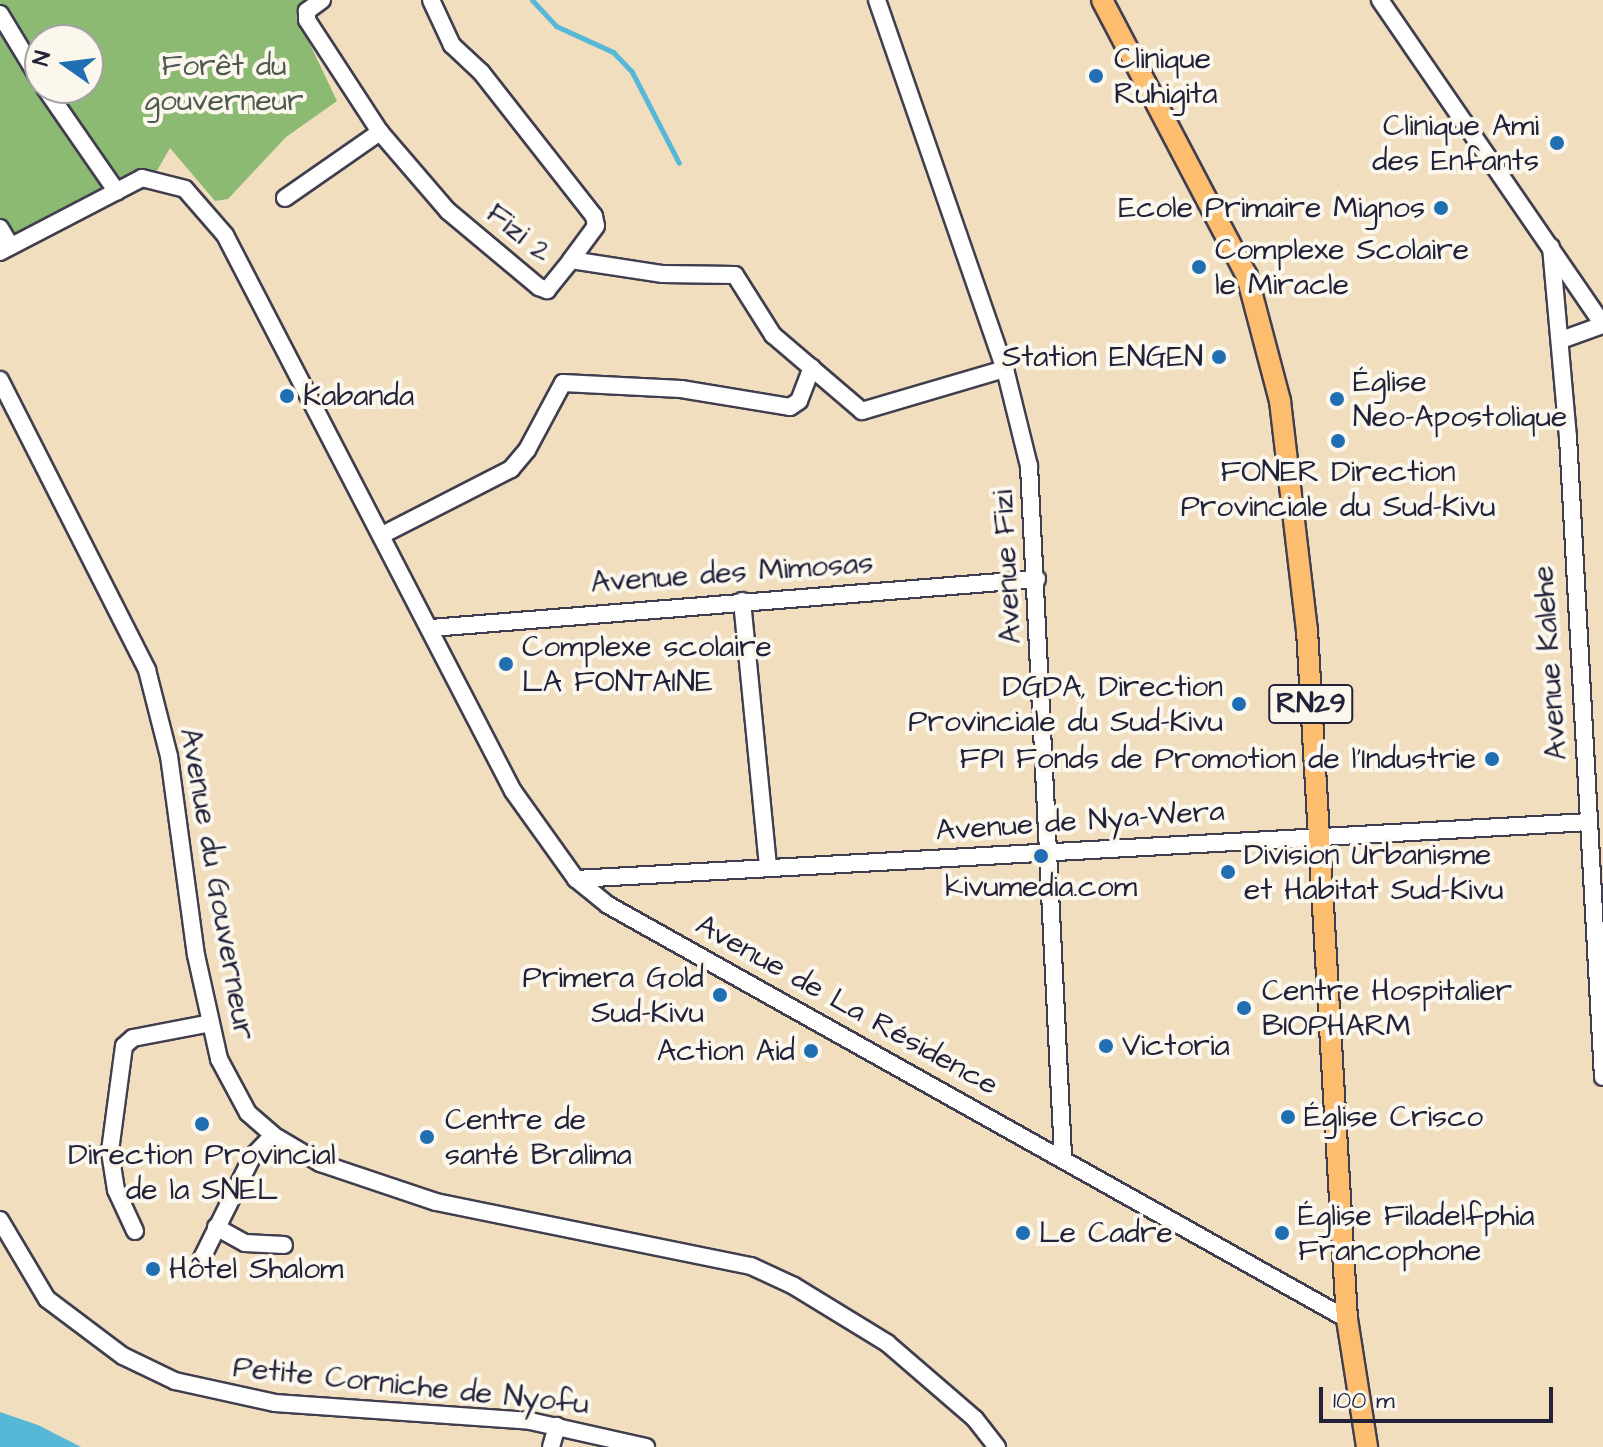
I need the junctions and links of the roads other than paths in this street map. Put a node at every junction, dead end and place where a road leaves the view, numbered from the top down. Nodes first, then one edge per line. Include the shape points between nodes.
1 (322, 0) edge
2 (431, 0) edge
3 (877, 0) edge
4 (1102, 0) edge
5 (1380, 0) edge
6 (0, 14) edge
7 (24, 54) edge
8 (56, 104) edge
9 (380, 132) junction
10 (117, 192) junction
11 (285, 198) dead end
12 (0, 228) edge
13 (1551, 247) junction
14 (6, 249) edge
15 (571, 260) junction
16 (1603, 325) edge
17 (1561, 340) junction
18 (812, 367) junction
19 (1005, 369) junction
20 (0, 380) edge
21 (384, 534) junction
22 (1037, 579) junction
23 (742, 601) junction
24 (431, 628) junction
25 (1588, 822) junction
26 (1317, 834) junction
27 (1048, 852) junction
28 (768, 868) junction
29 (576, 879) junction
30 (211, 1023) junction
31 (1603, 1077) edge
32 (273, 1135) junction
33 (1063, 1156) junction
34 (0, 1220) edge
35 (216, 1227) junction
36 (135, 1231) dead end
37 (284, 1245) dead end
38 (199, 1264) dead end
39 (1347, 1319) junction
40 (557, 1426) junction
41 (551, 1447) edge
42 (646, 1447) edge
43 (997, 1447) edge
44 (1367, 1447) edge

1 - 9 street via 307,11 307,20
2 - 15 street via 452,45 481,72 594,216 596,226
3 - 19 street, Avenue Fizi
4 - 26 main road, RN29 via 1247,276 1267,339 1280,401 1307,630
5 - 13 street
6 - 7 street
8 - 10 street
9 - 11 street
9 - 15 street, Fizi 2 via 448,211 539,287 547,290
10 - 14 street
10 - 21 street via 142,178 166,180 202,203 225,235
12 - 14 street
13 - 16 street
13 - 17 street, Avenue Kalehe
15 - 18 street, Fizi 2 via 663,274 735,275 763,324
16 - 17 street
17 - 25 street, Avenue Kalehe
18 - 19 street, Fizi 2 via 862,411
18 - 21 street via 799,401 790,407 681,389 563,383 511,469
19 - 22 street, Avenue Fizi via 1029,466
20 - 30 street, Avenue du Gouverneur via 147,670 169,756
21 - 24 street
22 - 23 street, Avenue des Mimosas
22 - 27 street, Avenue Fizi
23 - 24 street, Avenue des Mimosas
23 - 28 street
24 - 29 street, Avenue de La Résidence via 513,791
25 - 26 street, Avenue de Nya-Wera
25 - 31 street, Avenue Kalehe
26 - 27 street, Avenue de Nya-Wera
26 - 39 main road, RN29
27 - 28 street, Avenue de Nya-Wera
27 - 33 street, Avenue Fizi
28 - 29 street, Avenue de Nya-Wera
29 - 33 street, Avenue de La Résidence via 608,905
30 - 32 street, Avenue du Gouverneur via 232,1092
30 - 36 street via 133,1038 124,1046 110,1151 116,1190
32 - 35 street via 252,1157
32 - 43 street, Avenue du Gouverneur via 320,1163 436,1202 751,1266 887,1343 975,1419
33 - 39 street, Avenue de La Résidence
34 - 40 street, Petite Corniche de Nyofu via 47,1299 112,1349 175,1381 275,1403
35 - 37 street via 245,1243
35 - 38 street
39 - 44 main road, RN29
40 - 41 street
40 - 42 street, Petite Corniche de Nyofu

